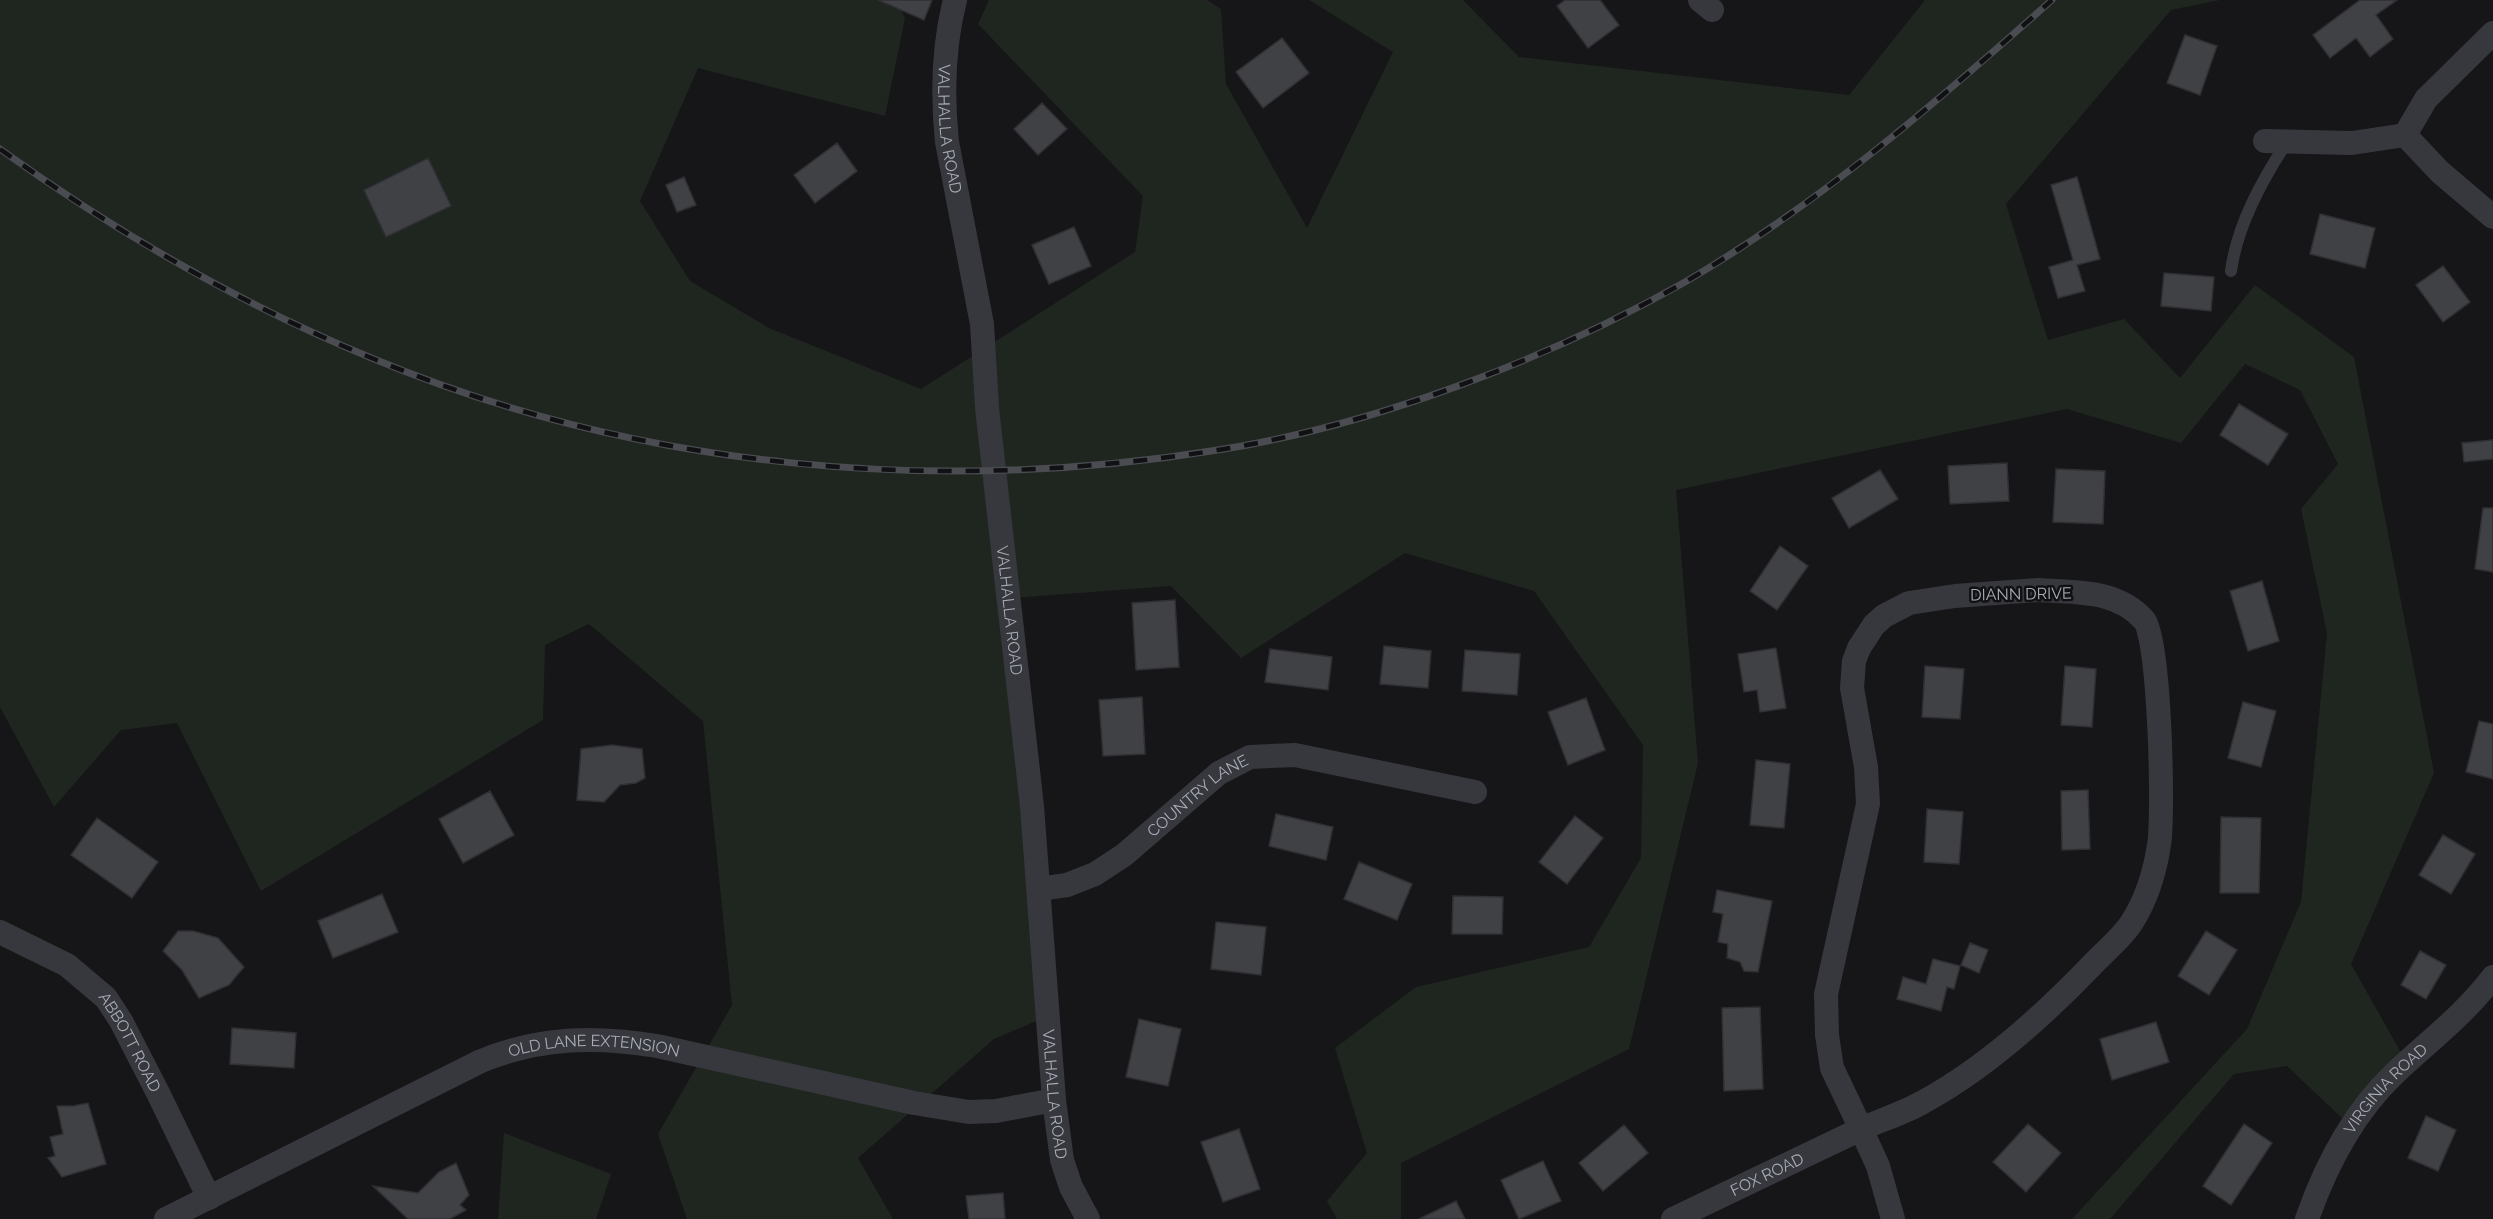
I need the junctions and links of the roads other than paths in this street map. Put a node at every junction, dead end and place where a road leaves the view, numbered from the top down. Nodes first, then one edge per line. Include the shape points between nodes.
1 (955, 0) edge
2 (2493, 33) edge
3 (2405, 135) junction
4 (2276, 141) joint
5 (2493, 217) edge
6 (2231, 271) dead end
7 (1475, 792) dead end
8 (1039, 889) junction
9 (0, 932) edge
10 (2493, 977) edge
11 (1054, 1100) junction
12 (1861, 1129) junction
13 (209, 1198) junction
14 (166, 1219) edge
15 (1088, 1219) edge
16 (1673, 1219) edge
17 (1893, 1219) edge
18 (2307, 1219) edge

1 - 8 street, VALHALLA ROAD via 943,77 943,105 982,324 987,408
2 - 3 street via 2426,99
3 - 4 street via 2352,143
3 - 5 street via 2439,172
4 - 6 lane
7 - 8 street, COUNTRY LANE via 1295,755 1250,757 1218,773 1124,855 1095,874 1066,885
8 - 11 street, VALHALLA ROAD
9 - 13 street, ABBOTT ROAD via 68,965 106,998
10 - 18 street, VIRGINIA ROAD via 2472,1005 2393,1074 2364,1106 2323,1175
11 - 13 street, OLD LANE EXTENSION via 996,1112 969,1112 657,1046 616,1040 547,1042 481,1061
11 - 15 street, VALHALLA ROAD via 1062,1161
12 - 12 street, DIANN DRIVE via 1832,1068 1826,994 1868,804 1866,767 1852,688 1859,648 1884,616 1909,603 2038,590 2100,594 2126,604 2146,622 2157,673 2160,844 2144,901 2131,924 2079,979 1970,1073 1922,1103
12 - 16 street, FOX ROAD
12 - 17 street, DIANN DRIVE via 1878,1166
13 - 14 street, OLD LANE EXTENSION

